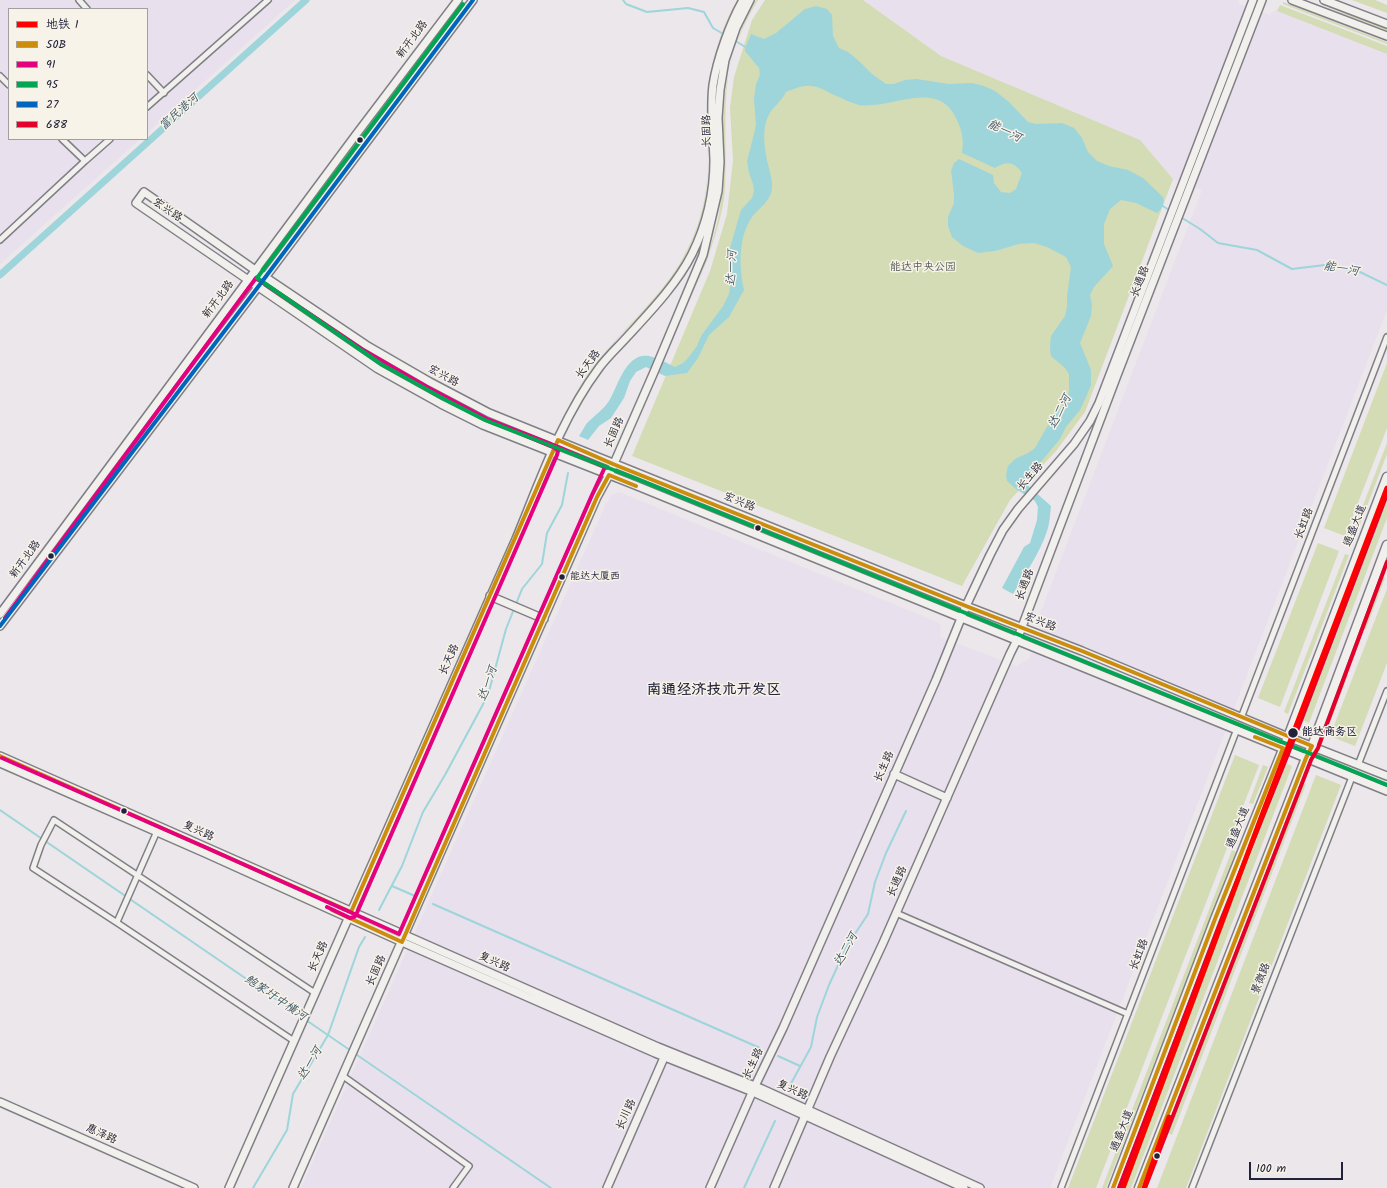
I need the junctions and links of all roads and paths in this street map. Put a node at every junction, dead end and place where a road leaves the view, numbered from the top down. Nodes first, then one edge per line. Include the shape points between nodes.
1 (79, 0) edge
2 (268, 0) edge
3 (458, 0) edge
4 (473, 0) edge
5 (743, 0) edge
6 (750, 0) edge
7 (1253, 0) edge
8 (1262, 0) edge
9 (1292, 0) edge
10 (1324, 0) edge
11 (86, 8) edge
12 (1387, 24) edge
13 (1387, 36) edge
14 (0, 76) edge
15 (148, 76) edge
16 (8, 84) edge
17 (164, 93) junction
18 (148, 106) edge
19 (63, 140) edge
20 (109, 140) edge
21 (85, 161) junction
22 (714, 161) joint
23 (0, 240) edge
24 (255, 270) junction
25 (266, 277) junction
26 (248, 279) junction
27 (258, 287) junction
28 (1387, 337) edge
29 (1110, 375) joint
30 (558, 440) junction
31 (552, 453) junction
32 (613, 464) junction
33 (609, 475) junction
34 (1387, 477) edge
35 (1387, 545) edge
36 (490, 596) junction
37 (966, 606) junction
38 (0, 614) edge
39 (961, 618) junction
40 (544, 619) junction
41 (0, 626) edge
42 (1022, 628) junction
43 (1017, 640) junction
44 (1387, 691) edge
45 (1241, 718) junction
46 (1237, 729) junction
47 (1288, 737) junction
48 (1312, 746) junction
49 (1283, 748) junction
50 (0, 756) edge
51 (1306, 758) junction
52 (0, 763) edge
53 (1358, 765) junction
54 (894, 774) junction
55 (1387, 776) edge
56 (1352, 777) junction
57 (1387, 791) edge
58 (947, 798) junction
59 (158, 829) junction
60 (138, 875) junction
61 (896, 913) junction
62 (350, 915) junction
63 (117, 922) junction
64 (404, 939) junction
65 (315, 994) junction
66 (1128, 1014) junction
67 (294, 1041) junction
68 (666, 1054) junction
69 (343, 1076) junction
70 (754, 1089) junction
71 (0, 1102) edge
72 (806, 1113) junction
73 (194, 1188) edge
74 (229, 1188) edge
75 (293, 1188) edge
76 (453, 1188) edge
77 (607, 1188) edge
78 (710, 1188) edge
79 (774, 1188) edge
80 (964, 1188) edge
81 (980, 1188) edge
82 (1061, 1188) edge
83 (1113, 1188) edge
84 (1139, 1188) edge
85 (1192, 1188) edge

1 - 11 street
2 - 17 street
3 - 24 street, 新开北路
4 - 25 street, 新开北路
5 - 22 street, 长固路 via 735,14 713,85
6 - 32 street, 长固路 via 736,28 725,60 718,118 720,162 716,205 703,255
7 - 29 street, 长通路
8 - 42 street, 长通路
9 - 13 street
10 - 12 street
14 - 16 street
15 - 17 street
17 - 18 street
19 - 21 street
20 - 21 street
21 - 23 street
22 - 30 street, 长天路 via 712,186 704,223 692,254 680,275 658,302 600,366 577,400
24 - 25 street, 宏兴路
24 - 26 street, 新开北路
24 - 26 street, 宏兴路 via 144,192 136,203
25 - 27 street, 新开北路
25 - 30 street, 宏兴路 via 366,345 430,382 489,413
26 - 27 street, 宏兴路
26 - 38 street, 新开北路
27 - 31 street, 宏兴路 via 378,369 483,425
27 - 41 street, 新开北路
28 - 45 street, 长虹路
29 - 37 street, 长生路 via 1090,421 1003,530
30 - 31 street, 长天路
30 - 32 street, 宏兴路
31 - 33 street, 宏兴路
31 - 36 street, 长天路
32 - 33 street, 长固路
32 - 37 street, 宏兴路
33 - 39 street, 宏兴路
33 - 40 street, 长固路
34 - 47 main road, 通盛大道
35 - 48 main road
36 - 40 street
36 - 62 street, 长天路
37 - 39 street, 长生路
37 - 42 street, 宏兴路
39 - 43 street, 宏兴路
39 - 54 street, 长生路
40 - 64 street, 长固路
42 - 43 street, 长通路
42 - 45 street, 宏兴路
43 - 46 street, 宏兴路
43 - 58 street, 长通路
44 - 53 street
45 - 47 street, 宏兴路
46 - 49 street, 宏兴路
46 - 66 street, 长虹路
47 - 48 street, 宏兴路
47 - 49 main road, 通盛大道
48 - 51 main road
48 - 53 street, 宏兴路
49 - 51 street, 宏兴路
49 - 83 main road, 通盛大道 via 1215,918
50 - 59 street, 复兴路
51 - 56 street, 宏兴路
51 - 84 main road
52 - 59 street, 复兴路
53 - 55 street, 宏兴路
54 - 58 street
54 - 70 street, 长生路
56 - 57 street, 宏兴路
56 - 85 street, 景微路
58 - 61 street, 长通路
59 - 60 street
59 - 62 street, 复兴路
60 - 63 street
60 - 63 street via 54,820 41,845 33,868
60 - 65 street
61 - 66 street
61 - 72 street, 长通路
62 - 64 street, 复兴路
62 - 65 street, 长天路
63 - 67 street
64 - 68 street, 复兴路
64 - 69 street, 长固路
65 - 67 street, 长天路
66 - 82 street, 长虹路
67 - 74 street, 长天路
68 - 70 street, 复兴路
68 - 77 street, 长川路
69 - 75 street, 长固路
69 - 76 street via 469,1166
70 - 72 street, 复兴路
70 - 78 street, 长生路
71 - 73 street, 惠泽路
72 - 79 street, 长通路
72 - 80 street, 复兴路
72 - 81 street, 复兴路

